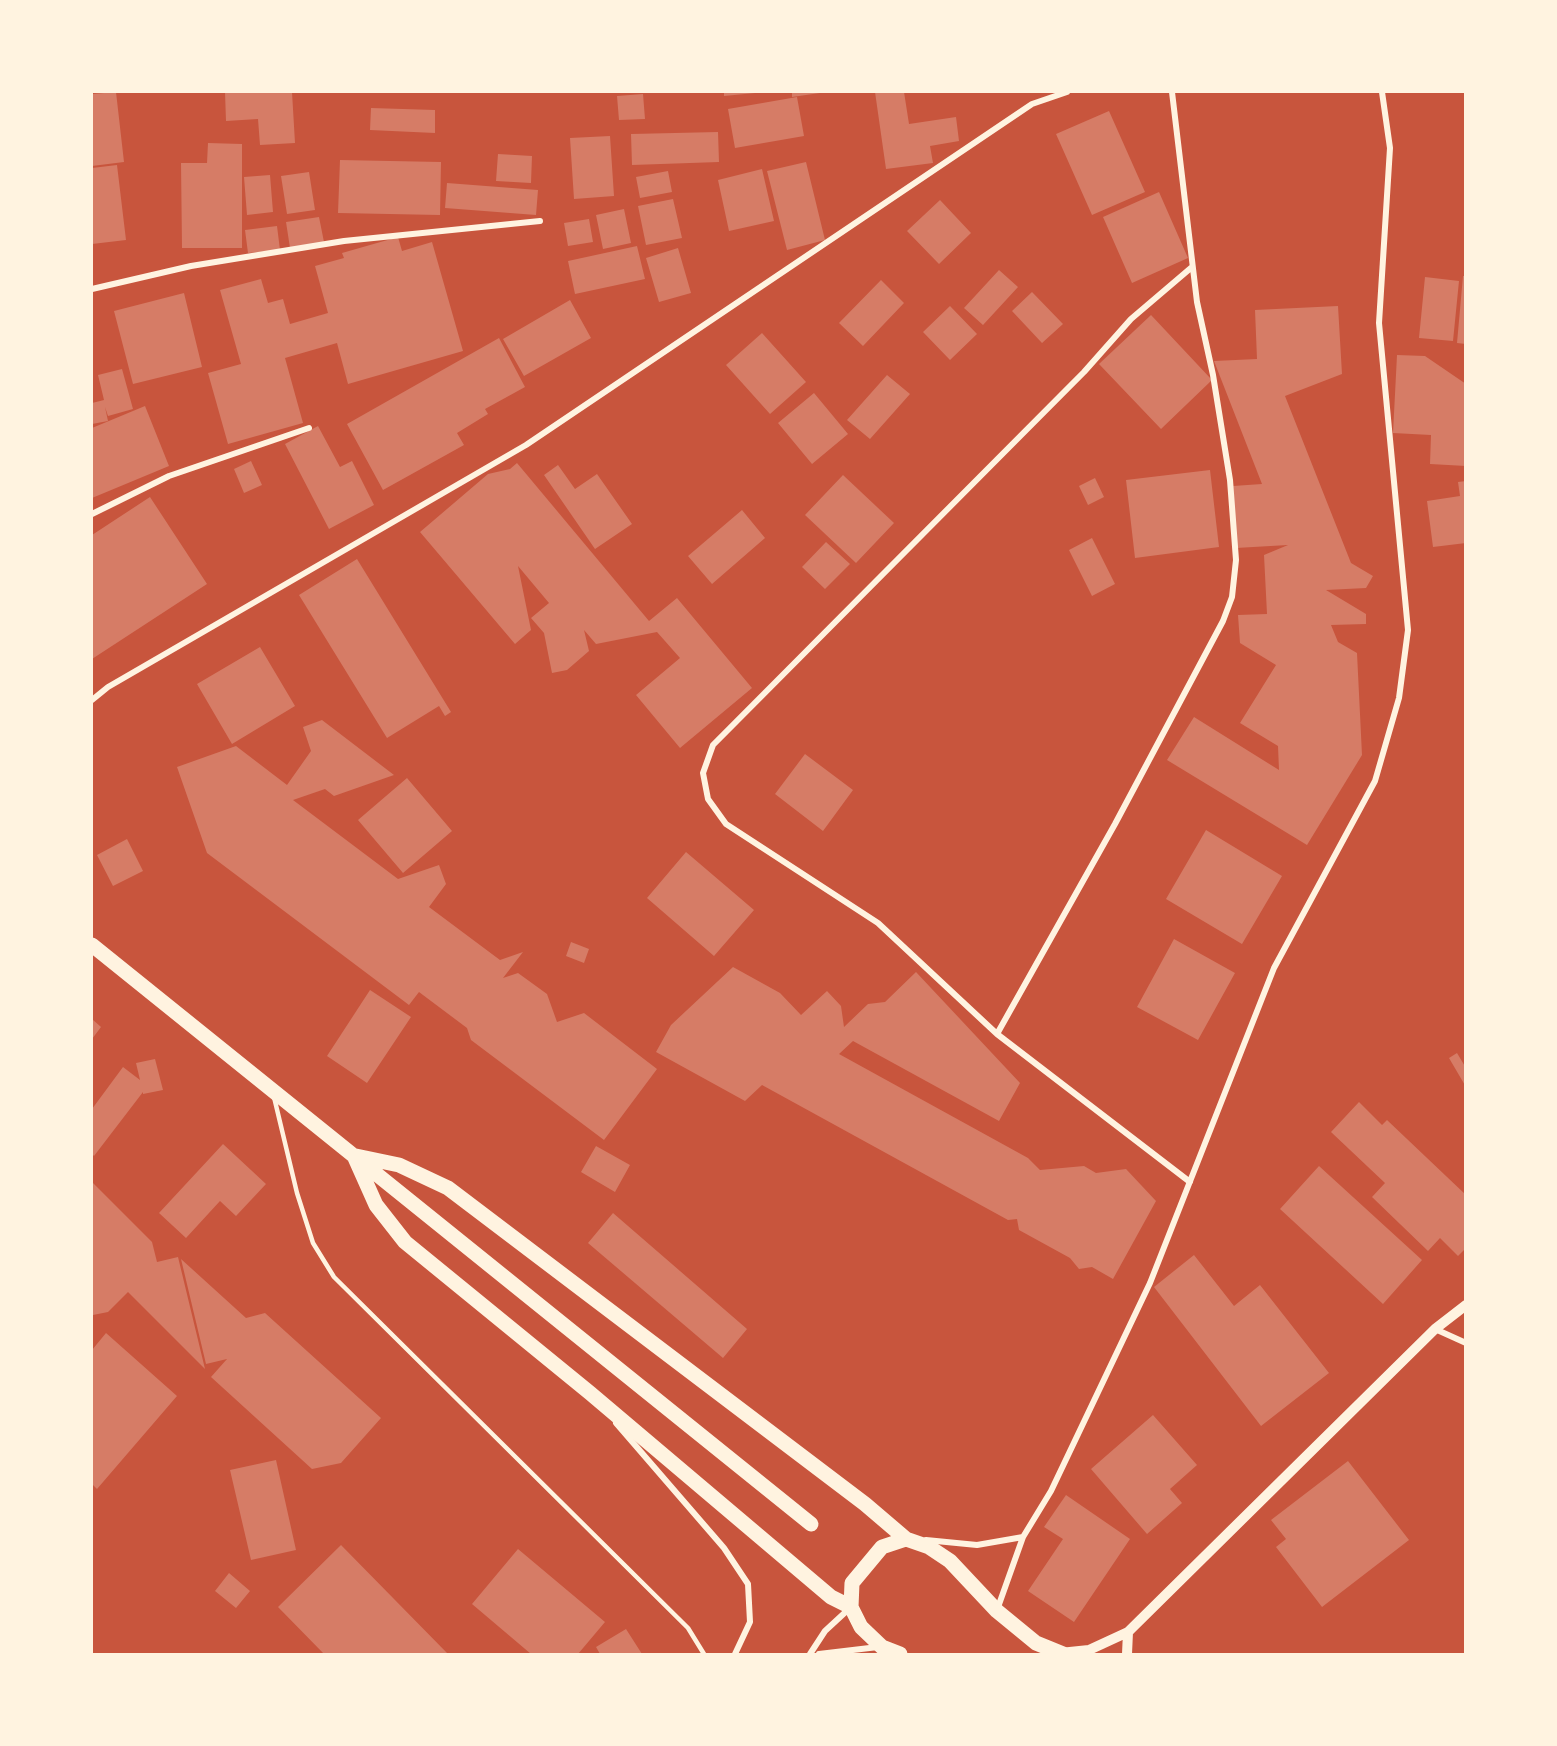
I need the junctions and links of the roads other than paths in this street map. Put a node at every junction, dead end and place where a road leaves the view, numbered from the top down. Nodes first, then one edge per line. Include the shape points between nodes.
1 (1066, 92) edge
2 (1172, 92) edge
3 (1382, 92) edge
4 (540, 221) dead end
5 (1192, 267) junction
6 (92, 288) edge
7 (309, 428) dead end
8 (92, 514) edge
9 (92, 700) edge
10 (92, 945) edge
11 (997, 1034) junction
12 (273, 1092) junction
13 (354, 1155) junction
14 (1190, 1182) junction
15 (1466, 1305) edge
16 (1435, 1329) junction
17 (1466, 1343) edge
18 (590, 1393) junction
19 (812, 1524) dead end
20 (1023, 1538) junction
21 (906, 1539) junction
22 (851, 1607) junction
23 (997, 1611) junction
24 (1128, 1632) junction
25 (882, 1647) junction
26 (704, 1654) edge
27 (735, 1654) edge
28 (810, 1654) edge
29 (819, 1654) edge
30 (900, 1654) edge
31 (1061, 1654) edge
32 (1126, 1654) edge

1 - 9 street via 1032,104 526,445 108,687
2 - 5 street
3 - 14 street via 1390,148 1379,323 1408,630 1399,698 1375,781 1274,968
4 - 6 street via 344,242 191,266
5 - 11 street via 1230,480 1236,560 1232,597 1115,824
5 - 11 street via 1131,319 1084,372 713,745 703,773 708,799 726,824 878,923
7 - 8 street via 169,476
10 - 12 main road
11 - 14 street
12 - 13 main road
12 - 26 lane via 313,1243 334,1277 688,1628
13 - 18 main road via 376,1205 405,1242
13 - 19 main road
13 - 21 main road via 399,1165 447,1188
14 - 20 street via 1150,1283 1051,1491
15 - 16 street
16 - 17 street
16 - 24 street
18 - 22 main road via 831,1597
18 - 27 street via 724,1548 748,1584 750,1622
20 - 21 street via 976,1545
20 - 23 street
21 - 22 main road via 882,1546 852,1583
21 - 23 main road via 950,1561
22 - 25 main road via 861,1627
22 - 28 street via 825,1630
23 - 31 main road via 1036,1643
24 - 31 street via 1089,1650
24 - 32 street
25 - 29 street
25 - 30 main road

